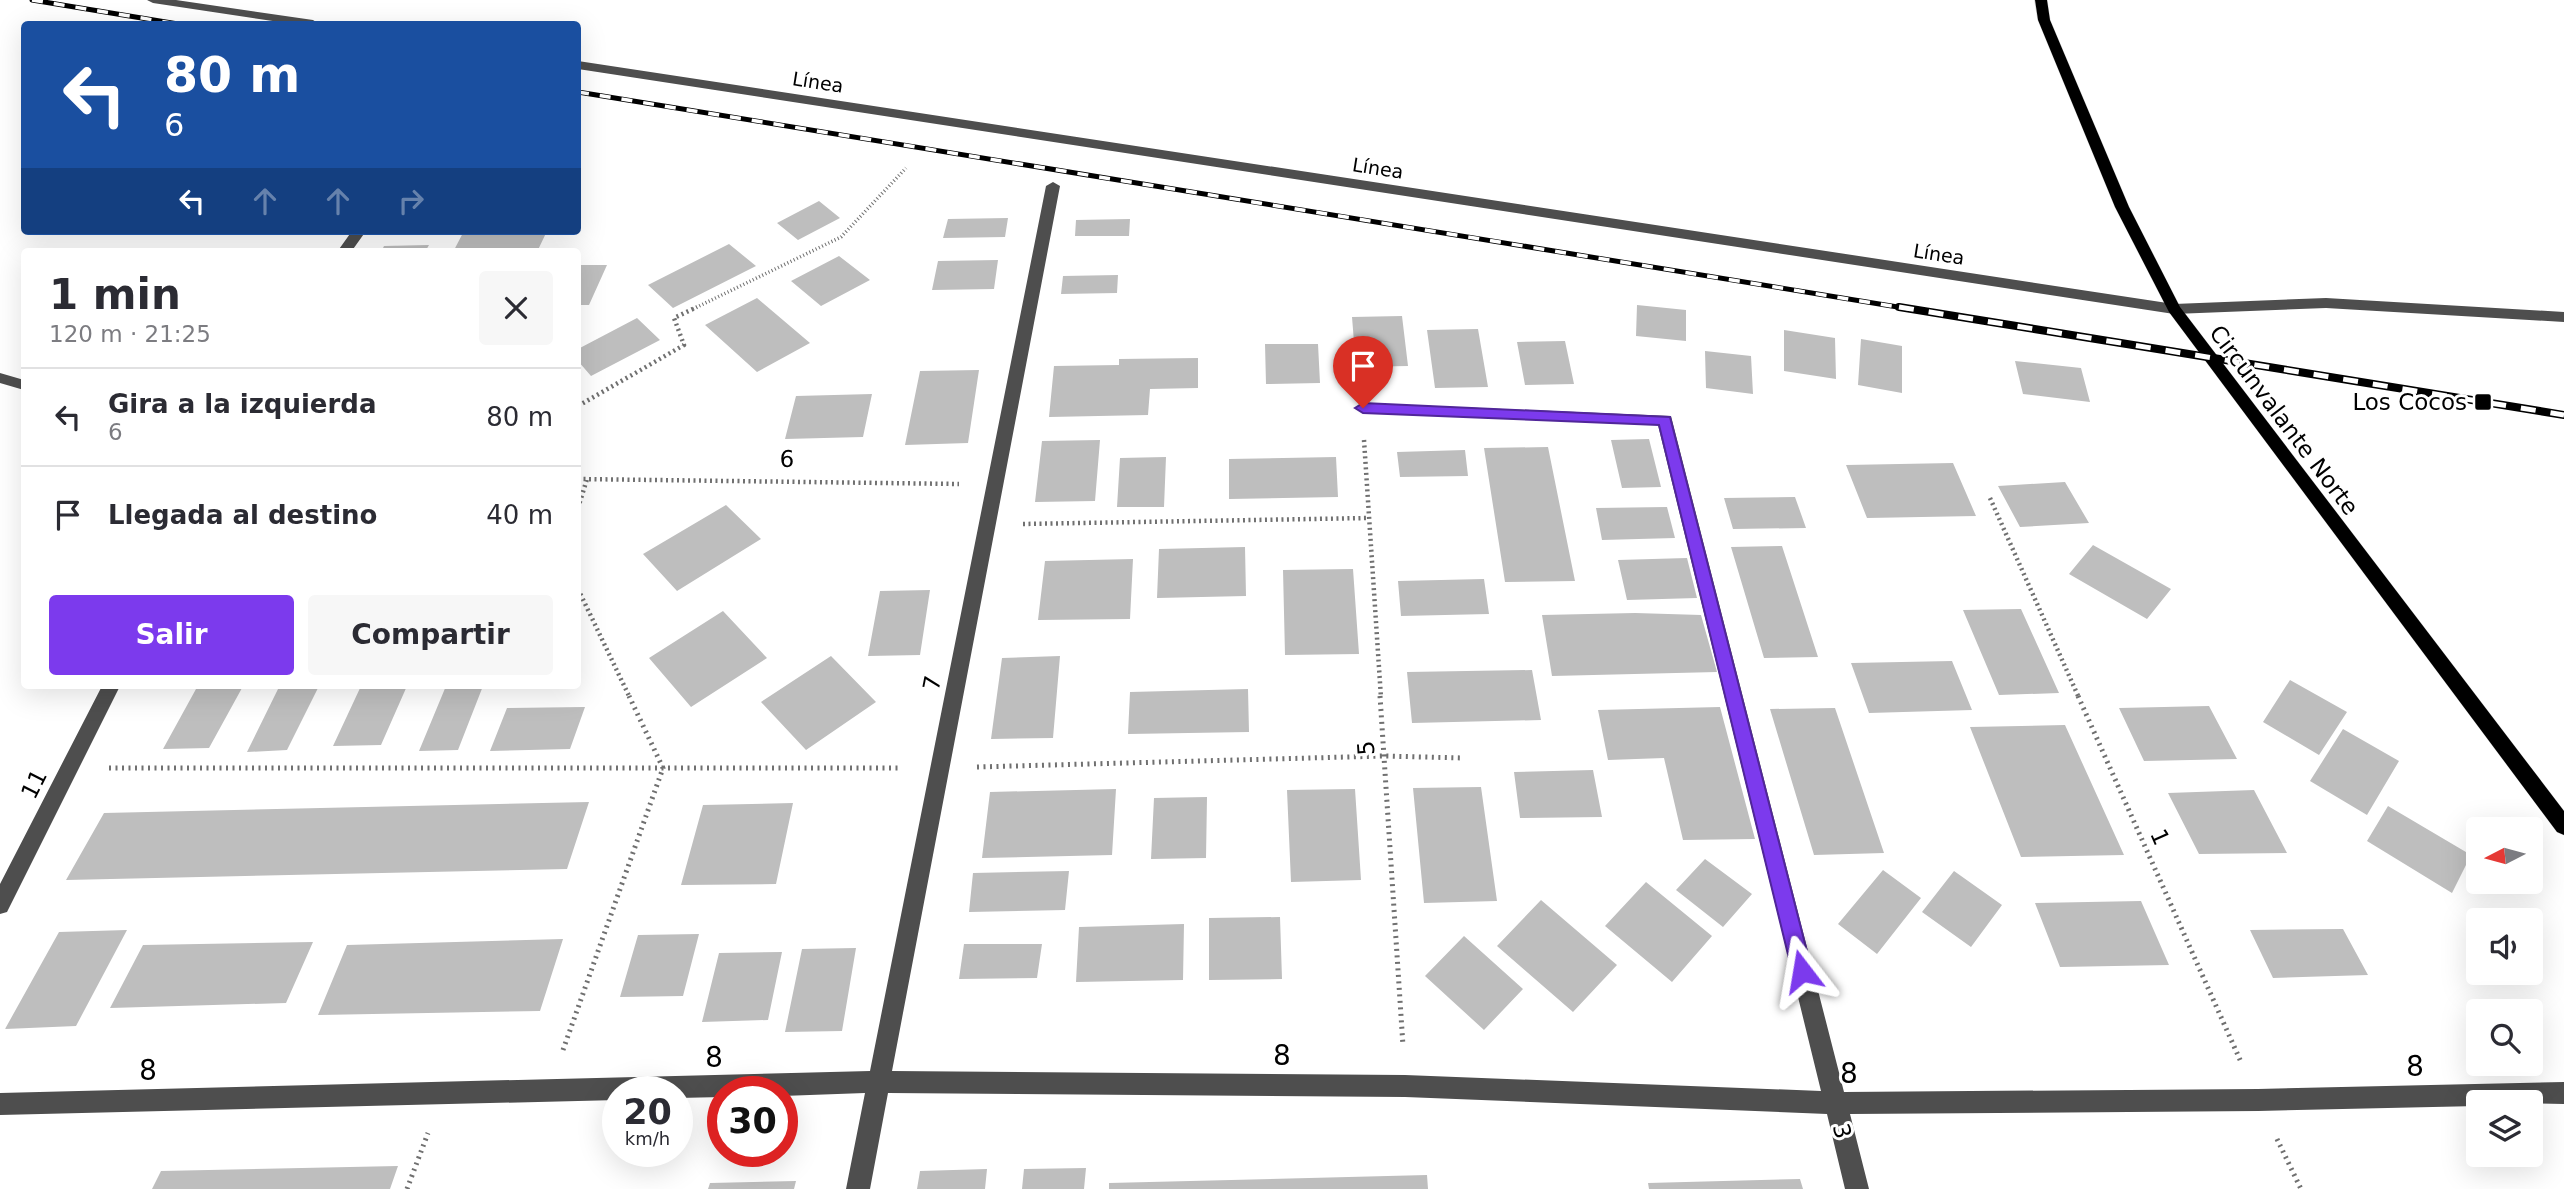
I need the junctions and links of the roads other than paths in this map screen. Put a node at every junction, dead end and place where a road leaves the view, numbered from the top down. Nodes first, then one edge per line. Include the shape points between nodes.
1 (153, 0) edge
2 (2041, 0) edge
3 (293, 21) edge
4 (581, 65) edge
5 (1053, 186) dead end
6 (2174, 309) junction
7 (2564, 317) edge
8 (0, 378) edge
9 (21, 384) edge
10 (1363, 408) road end
11 (109, 689) edge
12 (2564, 826) edge
13 (0, 905) edge
14 (879, 1082) junction
15 (2564, 1093) edge
16 (1835, 1103) junction
17 (0, 1104) edge
18 (858, 1189) edge
19 (1857, 1189) edge

1 - 3 street
2 - 6 main road, Circunvalante Norte via 2044,20 2122,207
4 - 6 street, Línea
5 - 14 street, 7
6 - 7 street, Línea via 2326,303
6 - 12 main road, Circunvalante Norte
8 - 9 street
10 - 16 street, 3 via 1665,420
11 - 13 street, 11
14 - 16 street, 8 via 1405,1086
14 - 17 street, 8
14 - 18 street, 7
15 - 16 street, 8
16 - 19 street, 3

